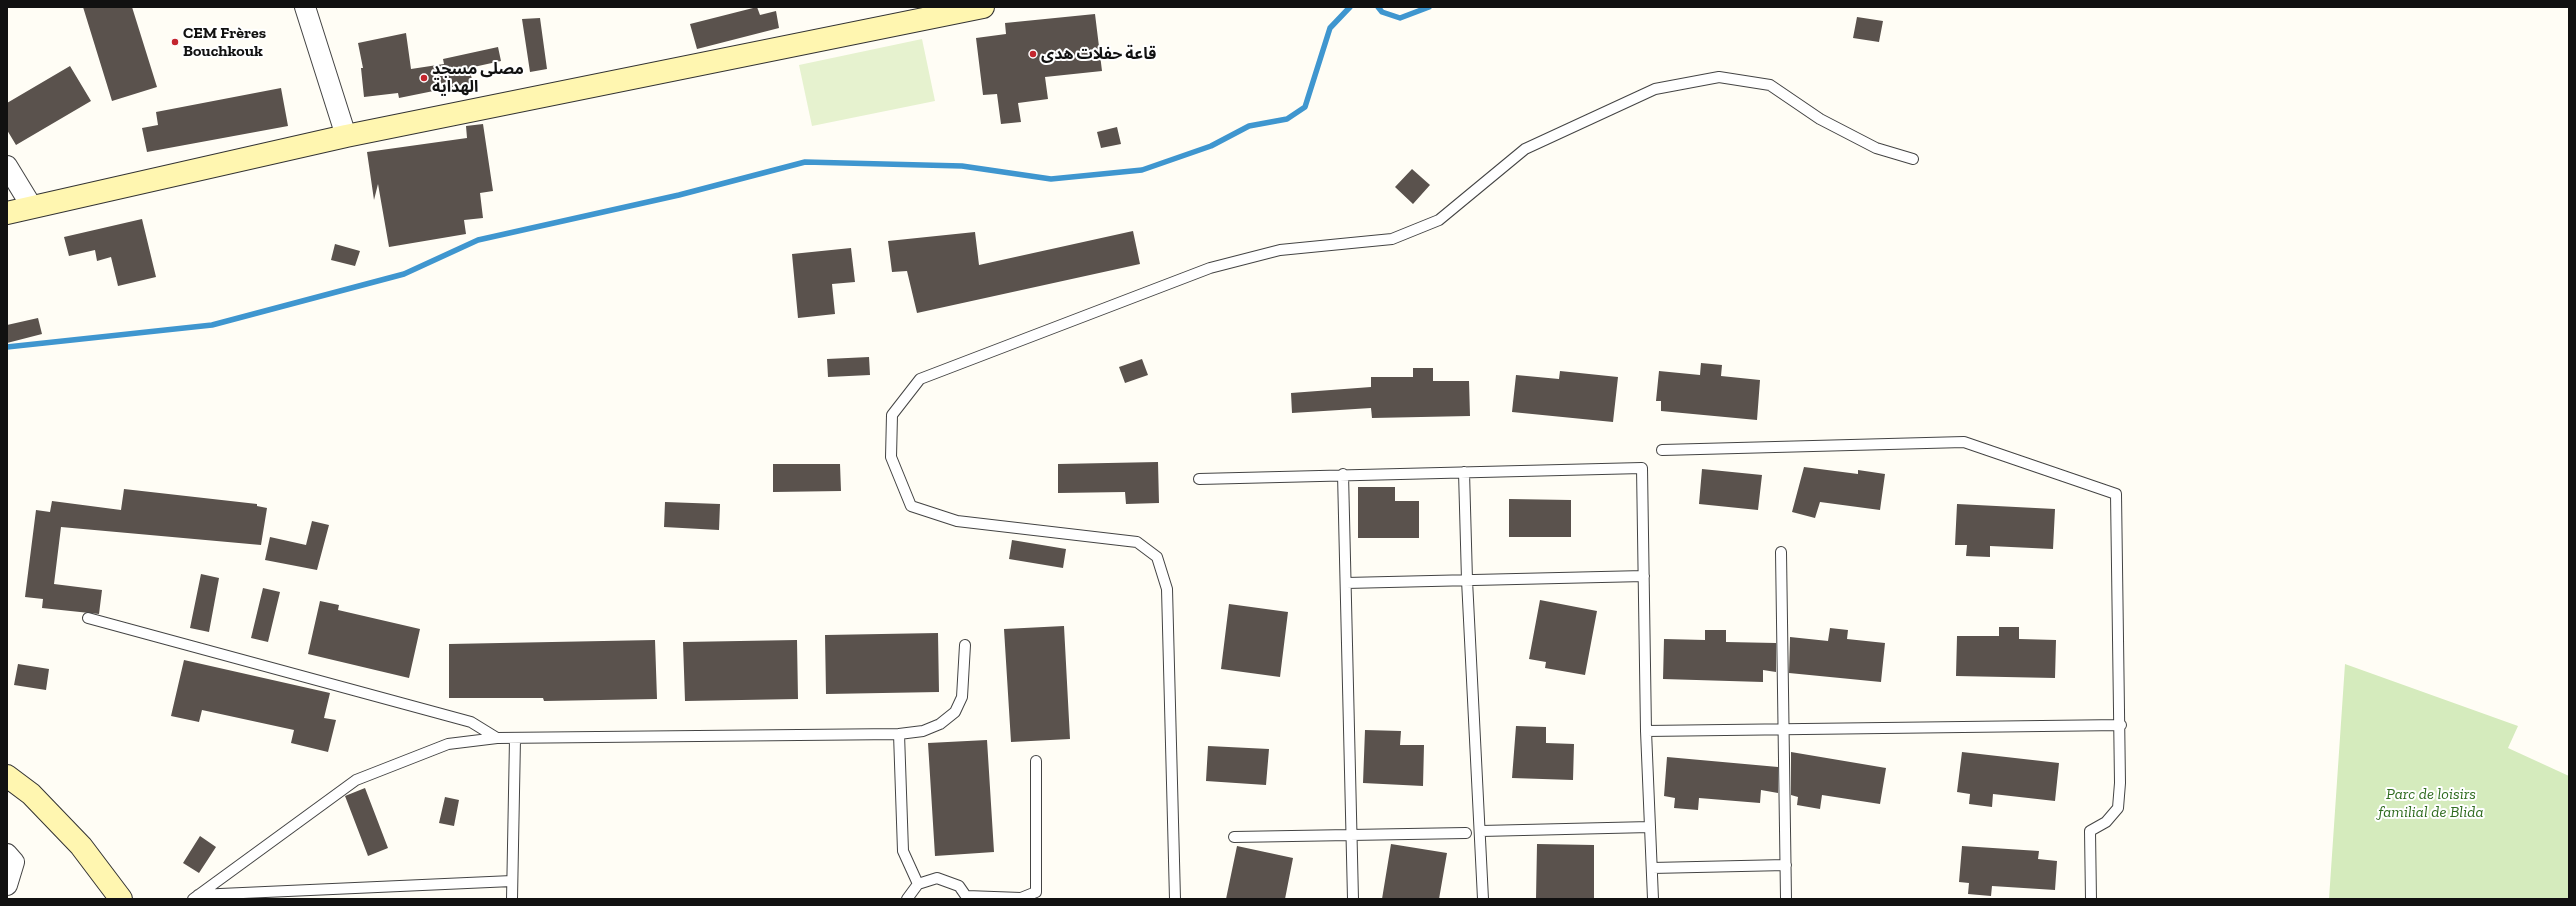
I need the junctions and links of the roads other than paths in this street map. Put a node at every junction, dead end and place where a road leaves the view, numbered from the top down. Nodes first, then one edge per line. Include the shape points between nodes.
1 (305, 7) edge
2 (983, 7) edge
3 (921, 14) edge
4 (346, 136) junction
5 (1913, 159) dead end
6 (7, 166) edge
7 (32, 207) junction
8 (7, 213) edge
9 (1662, 450) dead end
10 (1464, 472) junction
11 (1344, 474) junction
12 (1199, 478) dead end
13 (1781, 552) dead end
14 (1644, 576) junction
15 (1467, 580) junction
16 (1346, 583) junction
17 (88, 618) dead end
18 (965, 645) dead end
19 (2121, 726) junction
20 (1783, 729) junction
21 (1646, 731) junction
22 (899, 734) junction
23 (497, 738) junction
24 (515, 739) junction
25 (1036, 761) dead end
26 (7, 776) edge
27 (1650, 827) junction
28 (1480, 831) junction
29 (1466, 833) dead end
30 (1352, 835) junction
31 (1234, 837) dead end
32 (7, 854) edge
33 (1786, 865) junction
34 (1652, 868) junction
35 (512, 881) junction
36 (918, 884) junction
37 (7, 885) edge
38 (280, 895) edge
39 (195, 897) edge
40 (968, 897) edge
41 (122, 899) edge
42 (512, 899) edge
43 (907, 899) edge
44 (1175, 899) edge
45 (1353, 899) edge
46 (1483, 899) edge
47 (1653, 899) edge
48 (1786, 899) edge
49 (2091, 899) edge

1 - 4 street
2 - 3 street
3 - 4 street
4 - 7 street
5 - 44 lane via 1876,148 1820,118 1770,85 1718,77 1655,89 1525,149 1439,220 1399,236 1280,250 1210,268 920,379 892,415 891,457 911,506 957,521 1137,542 1157,557 1167,589
6 - 7 street
7 - 8 street
9 - 19 lane via 1964,442 2116,494
10 - 11 lane
10 - 14 lane via 1642,468
10 - 15 lane
11 - 12 lane
11 - 16 lane
13 - 20 lane
14 - 15 lane
14 - 21 lane
15 - 16 lane
15 - 28 lane
16 - 30 lane
17 - 23 lane via 471,722
18 - 22 lane via 962,697 955,712 940,724 923,731
19 - 20 lane
19 - 49 lane via 2118,808 2106,822 2090,831
20 - 21 lane
20 - 33 lane
21 - 27 lane
22 - 24 lane
22 - 36 lane via 903,851
23 - 24 lane
23 - 39 lane via 448,744 356,780
24 - 35 lane
25 - 40 lane via 1036,892 1021,898
26 - 41 street via 31,794 81,846
27 - 28 lane
27 - 34 lane
28 - 46 lane
29 - 30 lane
30 - 31 lane
30 - 45 lane
32 - 37 street via 14,862
33 - 34 lane
33 - 48 lane
34 - 47 lane
35 - 38 lane
35 - 42 lane
36 - 40 lane via 936,878 946,879 959,886
36 - 43 lane
38 - 39 lane

